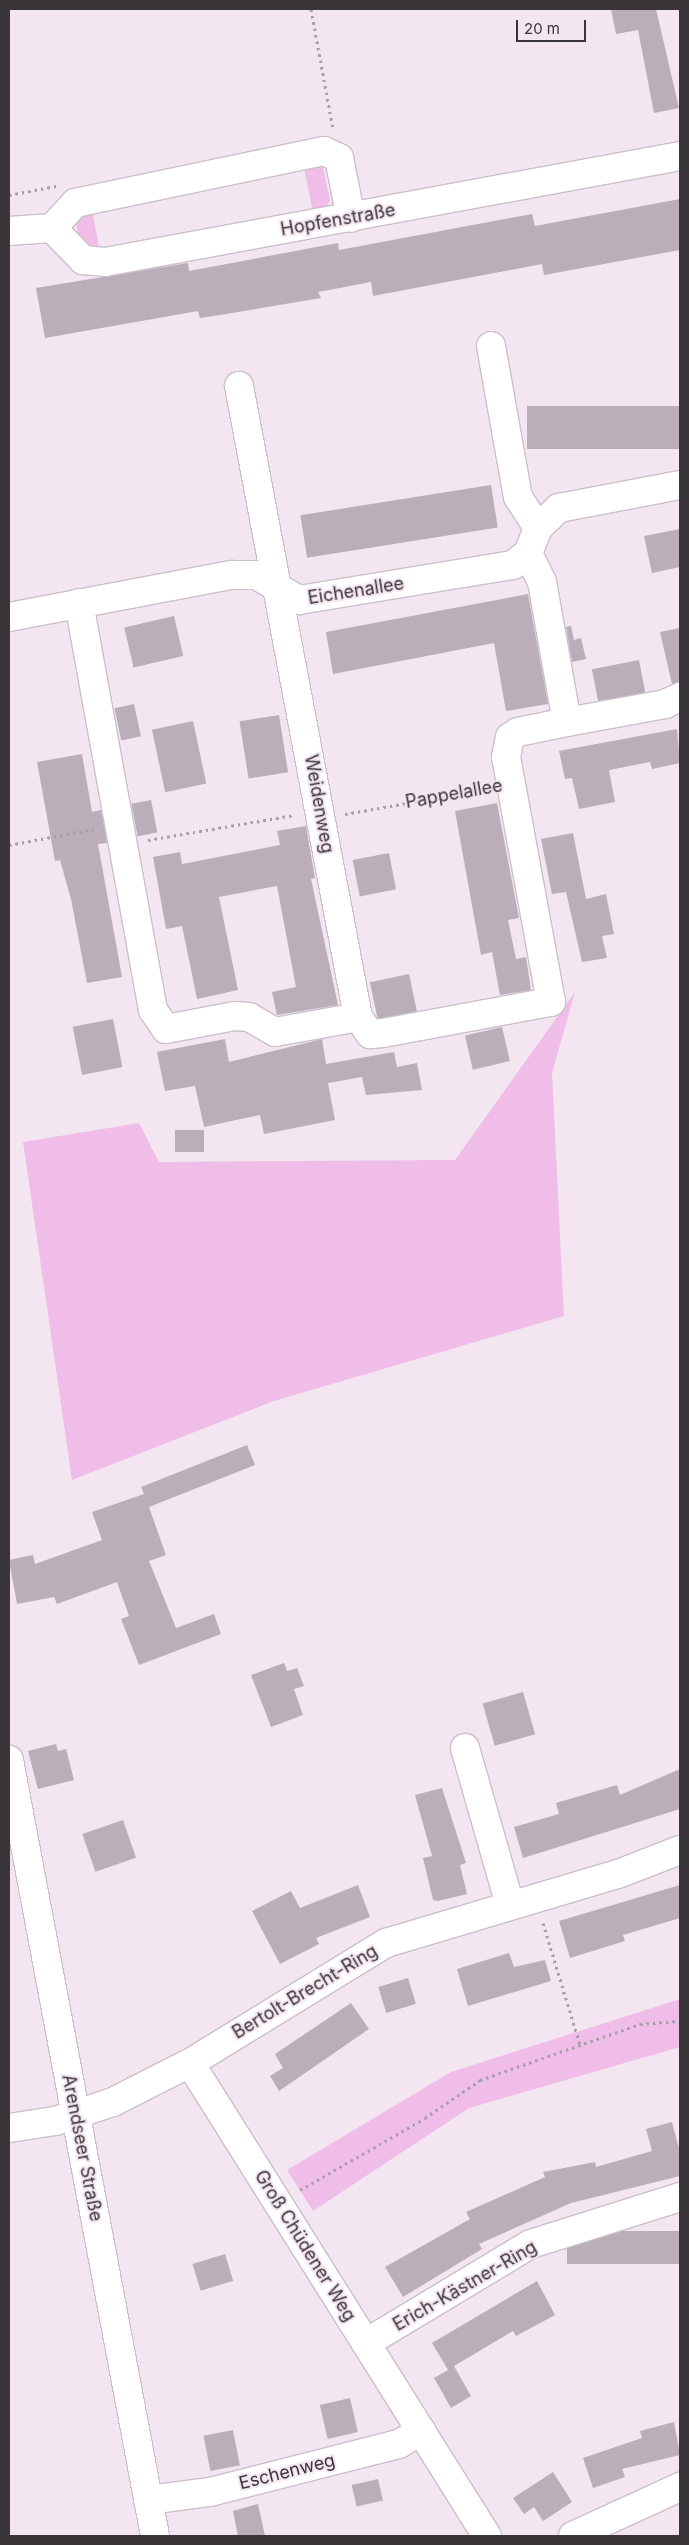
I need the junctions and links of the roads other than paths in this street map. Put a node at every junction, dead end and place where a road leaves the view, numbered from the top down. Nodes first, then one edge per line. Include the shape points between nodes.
1 (680, 156) edge
2 (351, 218) junction
3 (52, 228) junction
4 (9, 231) edge
5 (491, 346) dead end
6 (239, 386) dead end
7 (680, 485) edge
8 (538, 528) junction
9 (528, 553) junction
10 (280, 590) junction
11 (79, 603) junction
12 (9, 617) edge
13 (680, 696) edge
14 (567, 722) junction
15 (358, 1018) junction
16 (465, 1748) dead end
17 (9, 1760) edge
18 (680, 1850) edge
19 (523, 1902) junction
20 (190, 2063) junction
21 (75, 2115) junction
22 (9, 2128) edge
23 (680, 2197) edge
24 (366, 2343) junction
25 (421, 2431) junction
26 (680, 2487) edge
27 (148, 2500) junction
28 (155, 2536) edge
29 (487, 2536) edge
30 (573, 2536) edge

1 - 2 street, Hopfenstraße
2 - 3 street, Hopfenstraße via 97,263 83,260
2 - 3 street via 339,158 324,151 75,203
3 - 4 street
5 - 8 street via 518,497
6 - 10 street, Weidenweg via 266,548
7 - 8 street via 559,508
8 - 9 street
9 - 10 street, Eichenallee via 514,565 327,597 299,600
9 - 14 street via 542,582
10 - 11 street, Eichenallee via 256,575 232,575
10 - 15 street, Weidenweg
11 - 12 street, Eichenallee
11 - 15 street via 153,1010 166,1030 235,1016 249,1017 275,1032
13 - 14 street, Pappelallee via 664,704
14 - 15 street, Pappelallee via 510,737 506,747 551,1002 383,1034 370,1034
16 - 19 street
17 - 21 street, Arendseer Straße
18 - 19 street, Bertolt-Brecht-Ring via 628,1872
19 - 20 street, Bertolt-Brecht-Ring via 368,1952
20 - 21 street via 113,2102
20 - 24 street, Groß Chüdener Weg
21 - 22 street
21 - 27 street, Arendseer Straße
23 - 24 street, Erich-Kästner-Ring via 531,2244
24 - 25 street, Groß Chüdener Weg
25 - 27 street, Eschenweg via 399,2444 210,2492
25 - 29 street, Groß Chüdener Weg
26 - 30 street
27 - 28 street, Arendseer Straße

